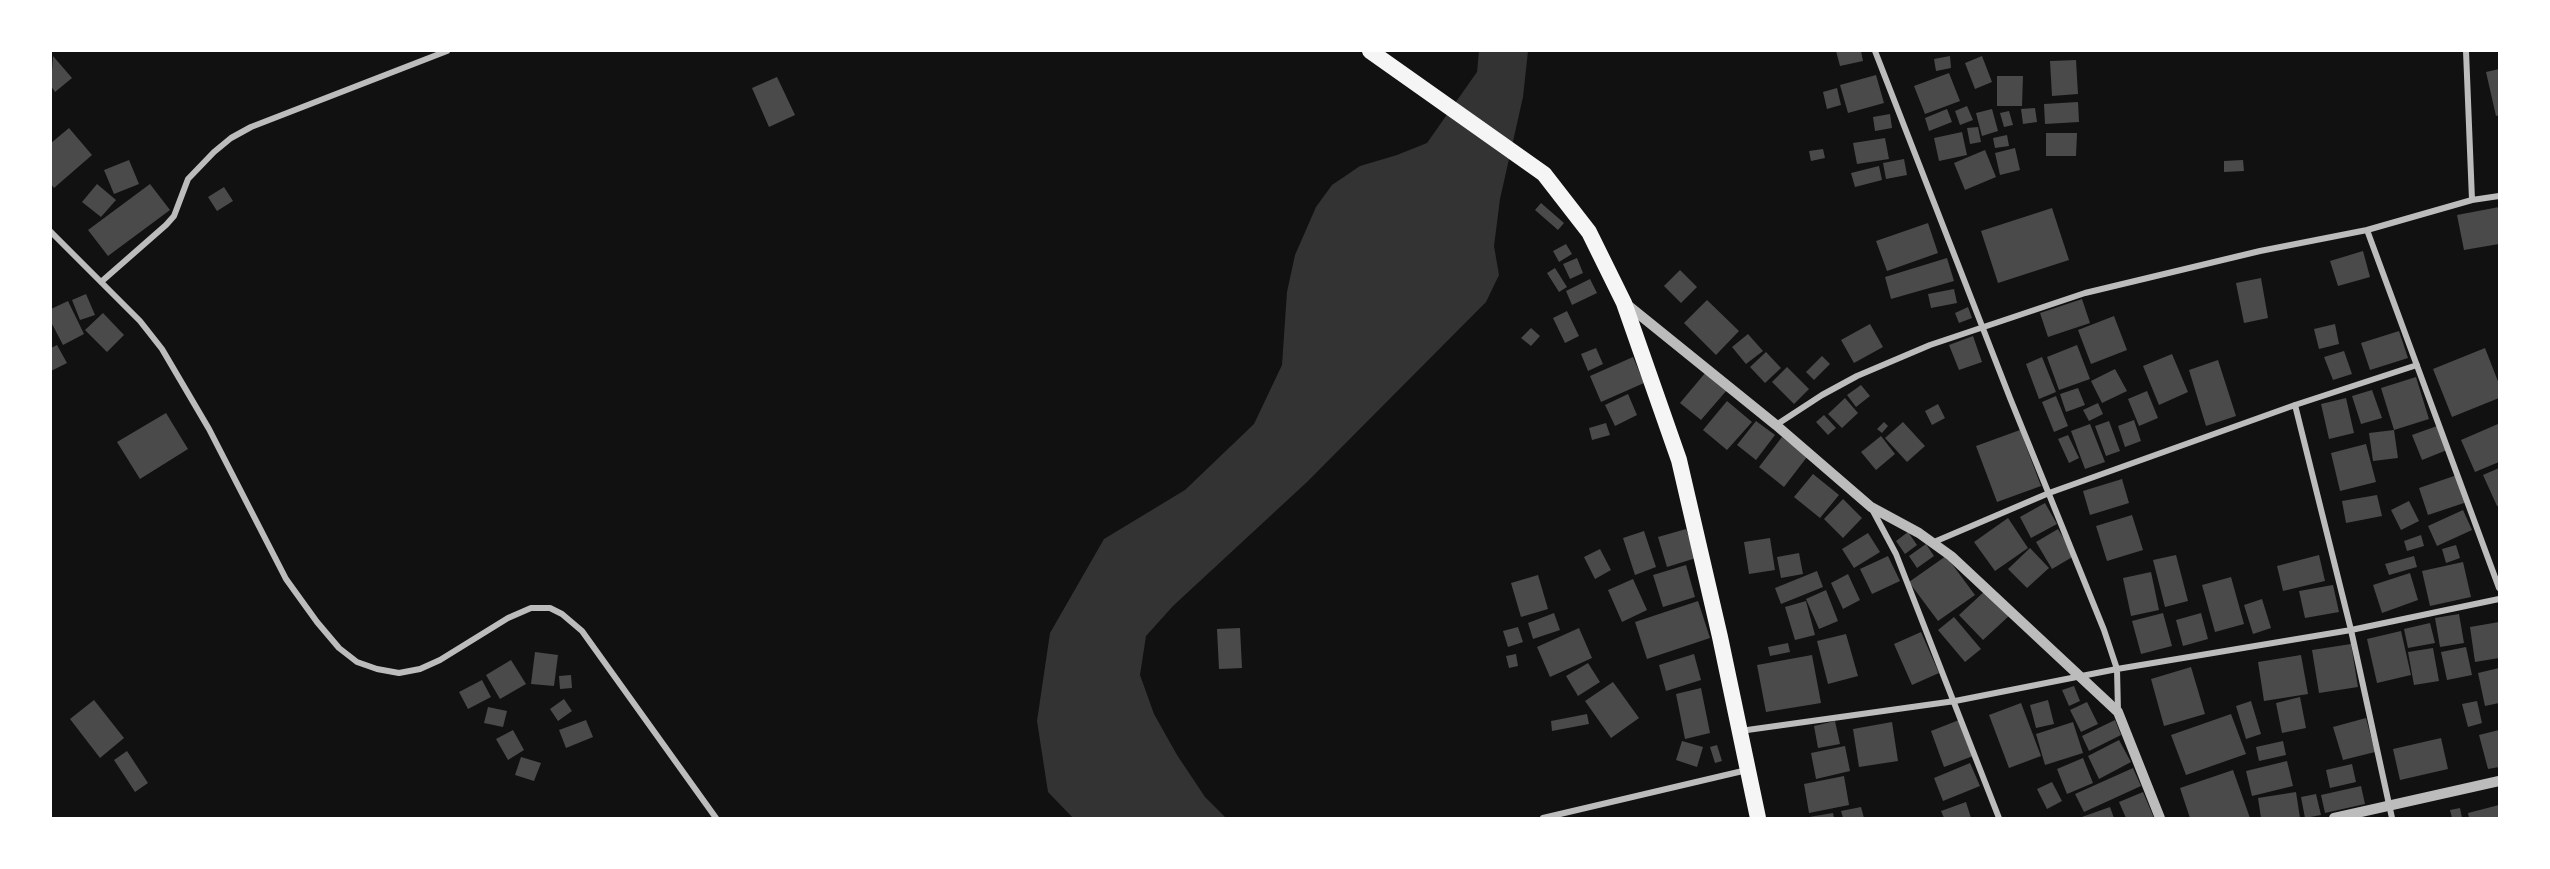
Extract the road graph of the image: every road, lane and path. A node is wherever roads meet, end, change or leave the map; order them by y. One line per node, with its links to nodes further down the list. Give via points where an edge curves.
1 (447, 51): 9 (street, via 251,126 231,138 188,179 174,216 166,225)
2 (1370, 51): 10 (highway, via 1544,174 1589,232)
3 (1875, 51): 11 (street)
4 (2466, 51): 6 (street)
5 (2499, 195): 6 (street)
6 (2472, 200): 7 (street)
7 (2367, 230): 11 (street, via 2085,293); 12 (street)
8 (51, 232): 9 (street)
9 (101, 282): 29 (street, via 162,350 209,429 286,579 339,648 357,662 399,673 440,660 531,608 550,608 582,631)
10 (1624, 303): 14 (street); 25 (highway, via 1679,460)
11 (1983, 326): 14 (street, via 1857,376); 15 (street)
12 (2417, 365): 13 (street); 18 (street)
13 (2295, 405): 15 (street); 20 (street)
14 (1776, 425): 16 (street)
15 (2049, 493): 17 (street); 21 (street)
16 (1871, 507): 17 (street); 23 (street, via 1896,554)
17 (1934, 542): 22 (street)
18 (2499, 588)
19 (2499, 599): 20 (street)
20 (2351, 630): 21 (street); 28 (street)
21 (2117, 669): 22 (street); 24 (street)
22 (2078, 676): 23 (street); 24 (street)
23 (1955, 701): 25 (street); 32 (street)
24 (2118, 712): 33 (street)
25 (1740, 731): 26 (highway)
26 (1748, 770): 30 (street); 31 (highway)
27 (2499, 781): 28 (street)
28 (2389, 806): 34 (street); 35 (street)
29 (716, 818)
30 (1543, 818)
31 (1758, 818)
32 (1999, 818)
33 (2160, 818)
34 (2334, 818)
35 (2392, 818)

